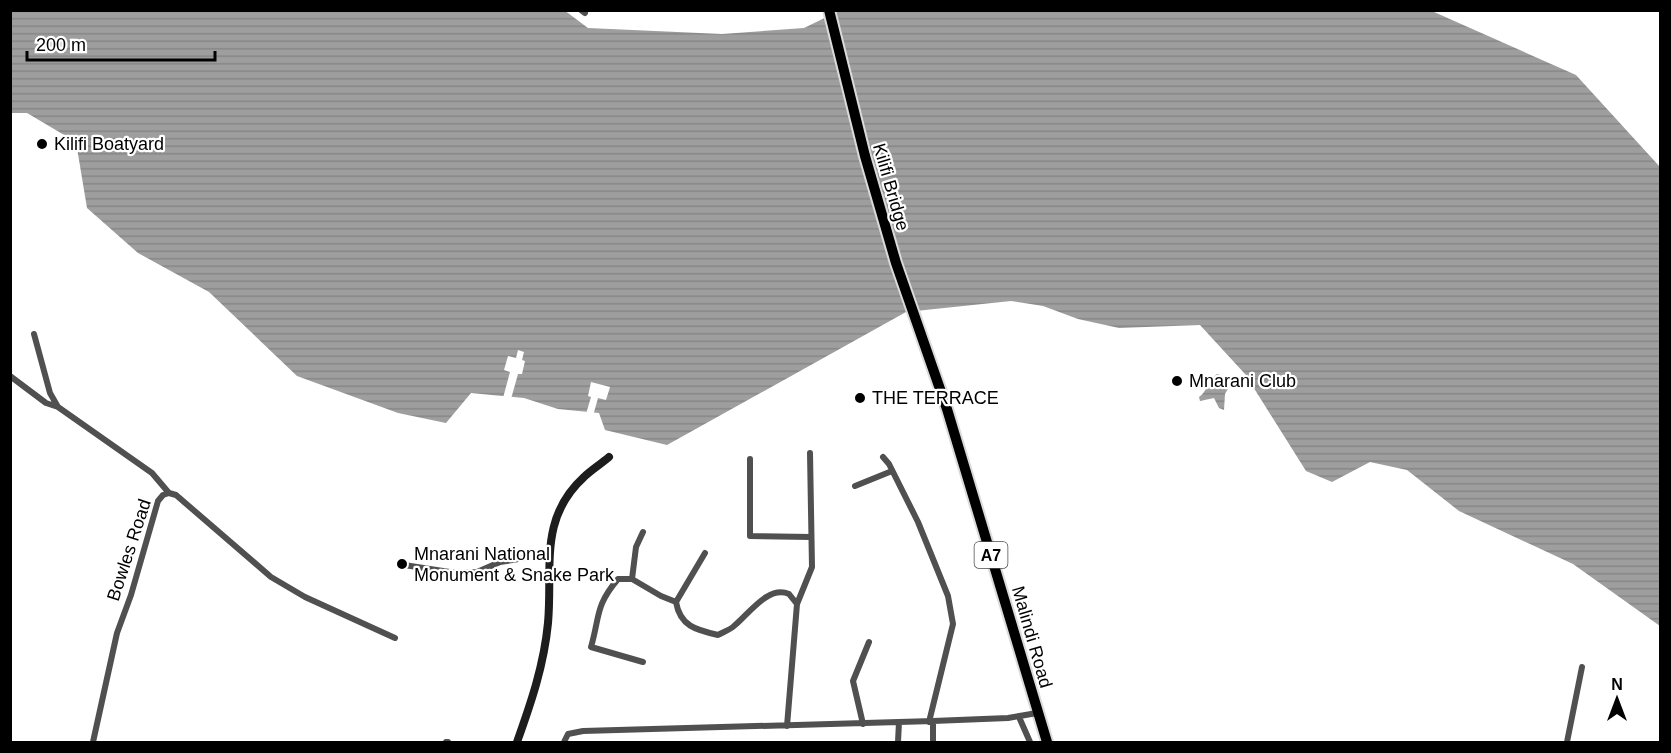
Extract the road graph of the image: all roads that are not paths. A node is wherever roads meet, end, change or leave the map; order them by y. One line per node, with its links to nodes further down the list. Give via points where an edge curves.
1 (830, 10): 3 (highway, Kilifi Bridge / A7, via 865,156 896,262)
2 (34, 334): 5 (street)
3 (934, 368): 25 (highway, Malindi Road / A7)
4 (10, 376): 5 (street, Bowles Road, via 46,403)
5 (58, 407): 12 (street, Bowles Road, via 152,473)
6 (810, 453): 14 (street)
7 (609, 457): 16 (street, via 585,476 561,505)
8 (883, 457): 10 (street)
9 (750, 459): 14 (street, via 750,536)
10 (892, 471): 11 (street); 28 (street, via 948,596 953,624)
11 (855, 486)
12 (169, 493): 21 (street, via 218,529 271,577); 31 (street, Bowles Road, via 158,501 117,633)
13 (644, 532): 18 (street, via 636,547)
14 (811, 537): 20 (street, via 812,567)
15 (705, 553): 19 (street)
16 (549, 554): 17 (street, via 500,562 477,572); 32 (street, via 548,624 542,669)
17 (404, 565)
18 (632, 579): 19 (street); 23 (street, via 618,579 605,594 591,647)
19 (676, 602): 20 (street, via 691,628 718,635 777,591 789,594)
20 (797, 604): 30 (street)
21 (395, 638)
22 (869, 642): 29 (street, via 853,681)
23 (643, 662)
24 (1582, 667): 38 (street)
25 (1037, 713): 26 (street); 37 (highway, Malindi Road / A7)
26 (1019, 717): 28 (street); 36 (street)
27 (899, 722): 28 (street); 29 (street); 34 (street)
28 (931, 722): 35 (street)
29 (863, 724): 30 (street)
30 (788, 726): 33 (street, via 583,731 568,734)
31 (93, 742)
32 (517, 742)
33 (564, 742)
34 (898, 742)
35 (933, 742)
36 (1030, 742)
37 (1047, 742)
38 (1567, 742)

